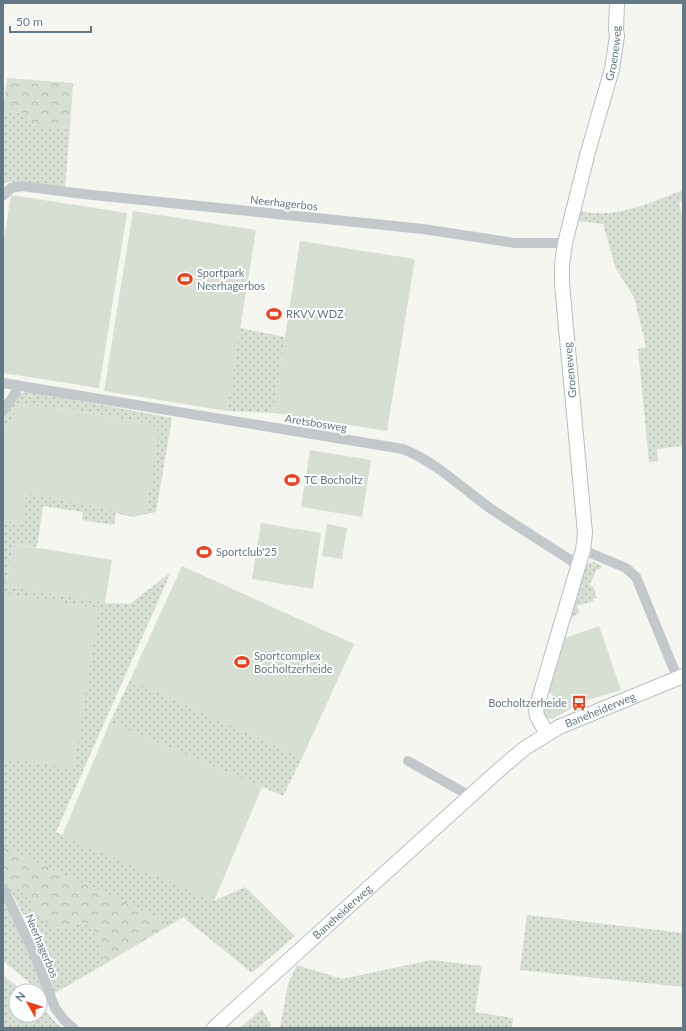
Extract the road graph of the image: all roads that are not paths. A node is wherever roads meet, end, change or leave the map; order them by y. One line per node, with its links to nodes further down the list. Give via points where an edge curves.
1 (617, 3): 3 (street, Groeneweg, via 617,36 612,69)
2 (3, 196): 3 (street, Neerhagerbos, via 12,188 22,186 423,229 515,243)
3 (565, 243): 7 (street, Groeneweg, via 562,284 585,533)
4 (3, 383): 5 (street)
5 (17, 385): 6 (street, via 16,392); 8 (street, Aretsbosweg, via 403,449 430,463 492,509)
6 (3, 411)
7 (583, 550): 8 (street, Groeneweg); 9 (street, via 626,568 636,577 675,672)
8 (578, 565): 10 (street, Groeneweg, via 536,710)
9 (682, 678): 10 (street, Baneheiderweg)
10 (547, 734): 12 (street, Baneheiderweg, via 525,748)
11 (408, 761): 12 (street)
12 (470, 796): 15 (street, Baneheiderweg)
13 (3, 888): 14 (street, Neerhagerbos, via 34,953 52,1001 59,1014)
14 (73, 1028)
15 (214, 1028)

